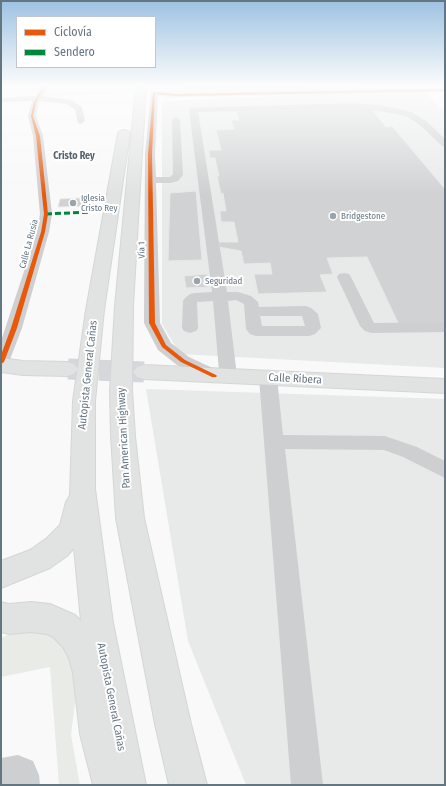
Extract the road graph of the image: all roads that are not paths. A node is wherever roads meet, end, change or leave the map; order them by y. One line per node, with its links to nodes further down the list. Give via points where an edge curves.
1 (34, 122): 17 (street, Calle La Rusia, via 38,136 46,214 43,232)
2 (137, 122): 10 (main road, Pan American Highway)
3 (141, 122): 26 (main road, Autopista General Cañas, via 95,310 85,394)
4 (149, 122): 9 (street, Vía 1)
5 (176, 122): 11 (street, via 178,175 170,180)
6 (196, 122): 13 (street)
7 (421, 122): 8 (street)
8 (445, 144)
9 (150, 154): 10 (main road); 11 (street, Vía 1)
10 (134, 174): 33 (main road, Pan American Highway, via 124,306 121,390 130,518)
11 (150, 180): 21 (street, Vía 1, via 152,323 164,346 183,361)
12 (344, 277): 16 (street, via 368,326 375,329)
13 (220, 296): 14 (street, via 238,296 246,299 251,302); 15 (street, via 195,297 190,301); 21 (street)
14 (252, 312)
15 (190, 328)
16 (445, 328)
17 (1, 362)
18 (1, 365): 19 (main road)
19 (67, 369)
20 (144, 372): 21 (main road, Calle Ribera)
21 (221, 376): 22 (main road, Calle Ribera)
22 (268, 378): 23 (main road, Calle Ribera); 24 (street)
23 (445, 386)
24 (274, 442): 25 (street, via 386,443); 34 (street)
25 (445, 470)
26 (82, 489): 27 (main road, via 71,532 57,547 40,559); 32 (main road, Autopista General Cañas, via 97,623)
27 (7, 569)
28 (4, 620): 31 (main road, via 50,619 64,626 74,636 83,651 90,673 98,734)
29 (1, 772): 30 (street, via 22,772)
30 (24, 785)
31 (112, 785)
32 (127, 785)
33 (188, 785)
34 (307, 785)

